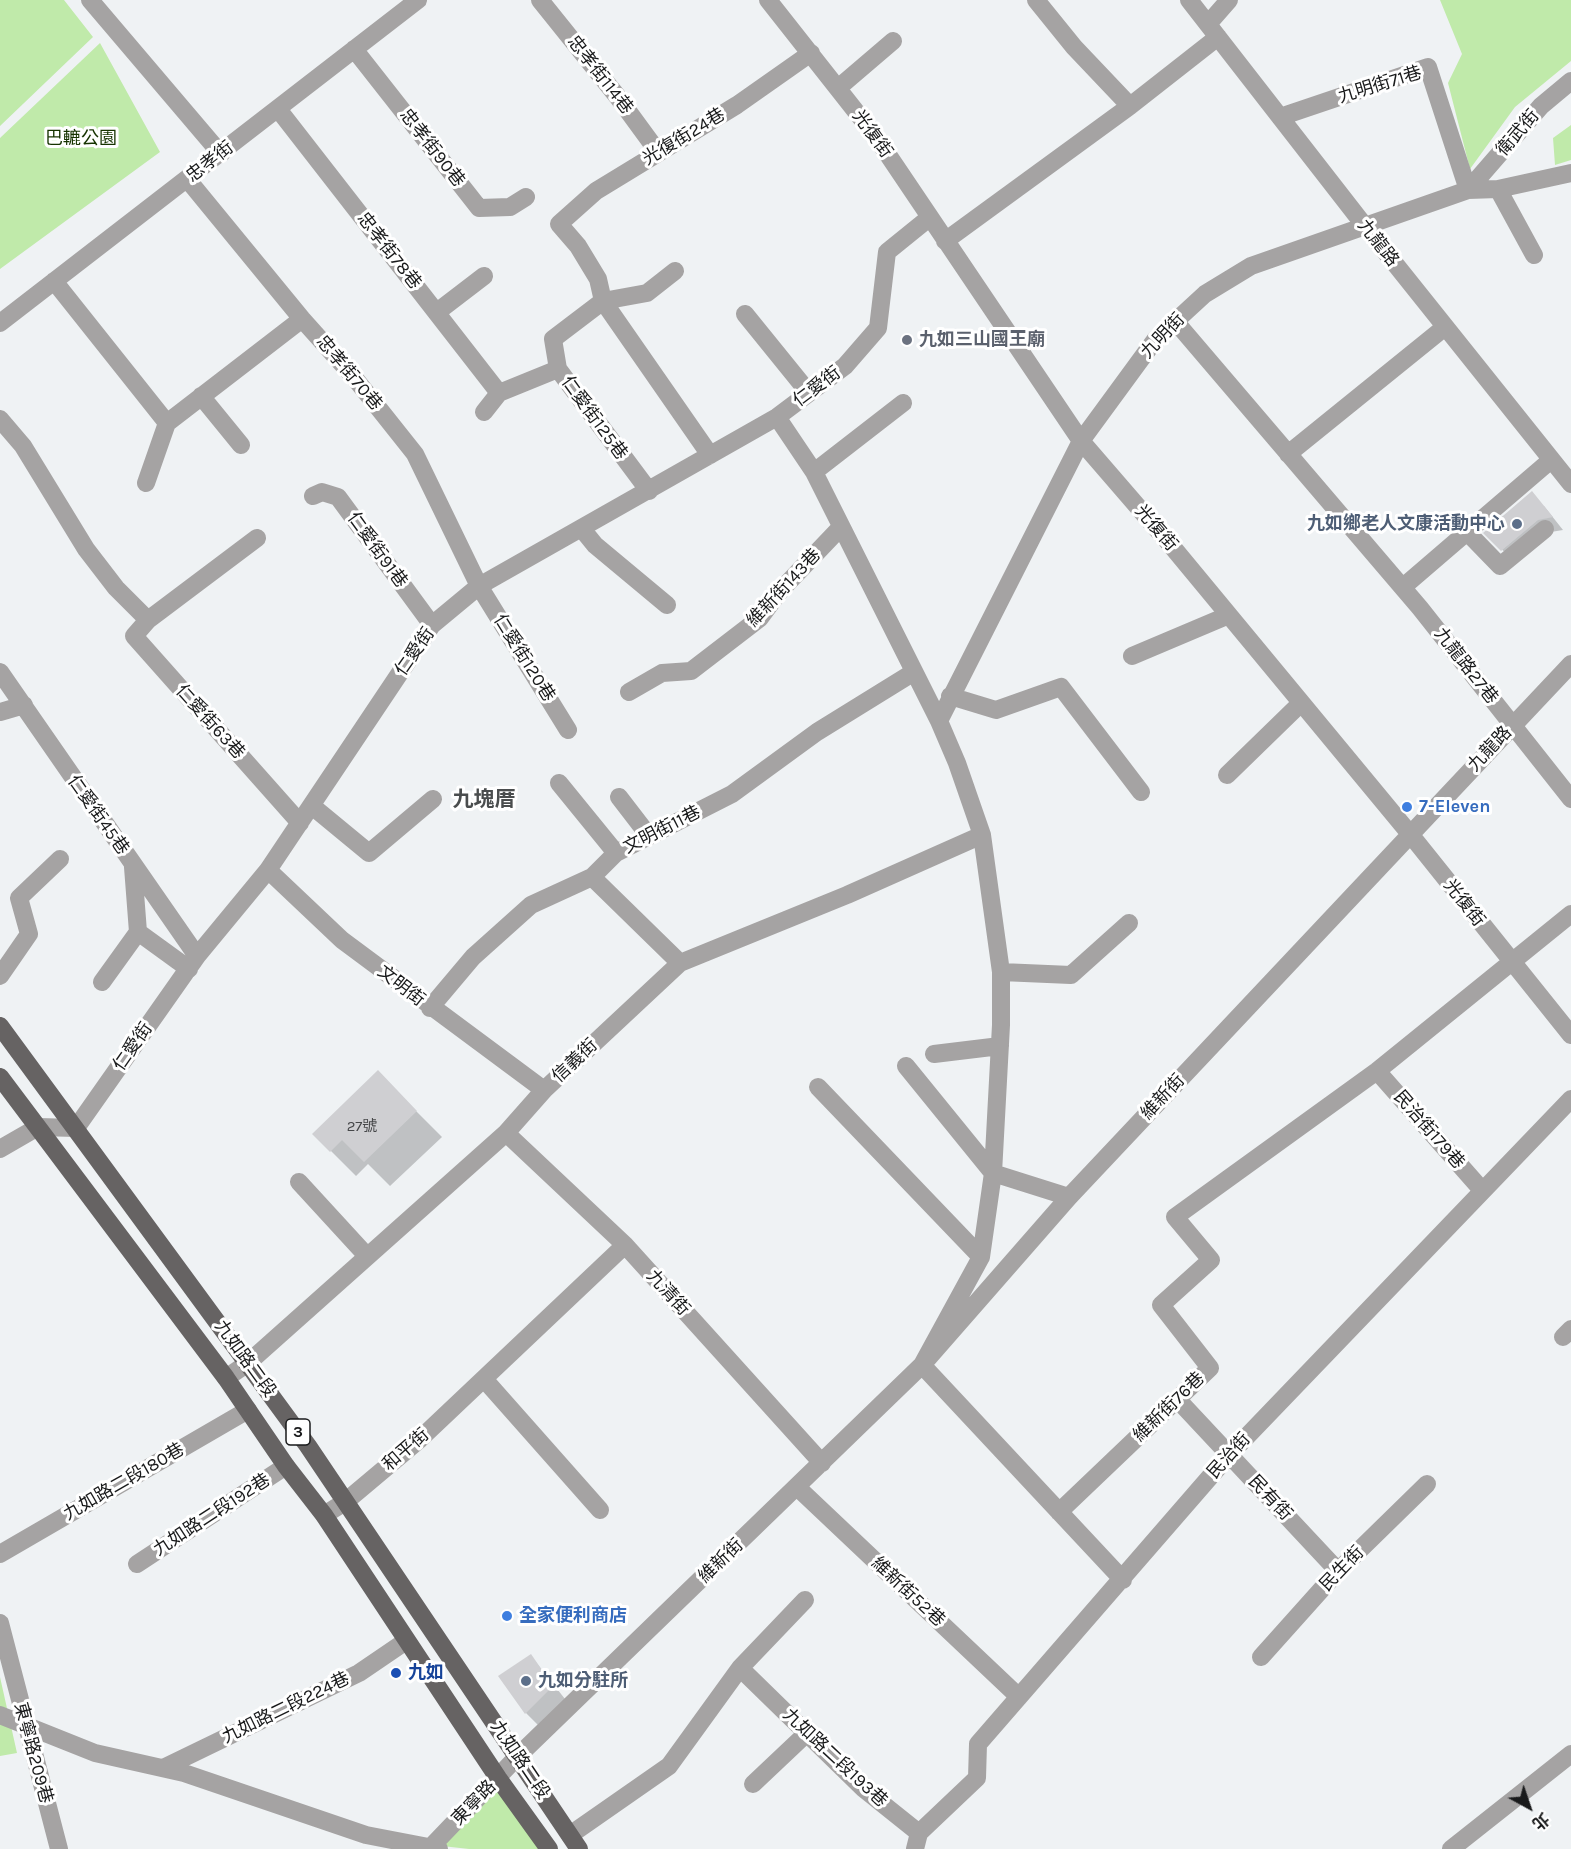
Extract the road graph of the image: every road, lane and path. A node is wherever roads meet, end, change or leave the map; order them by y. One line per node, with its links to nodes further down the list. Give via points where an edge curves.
1 (90, 0): 18 (street)
2 (418, 0): 10 (street, 忠孝街)
3 (540, 0): 17 (street, 忠孝街114巷)
4 (768, 0): 11 (street, 光復街)
5 (1036, 0): 14 (street)
6 (1189, 0): 8 (street, 九龍路)
7 (1229, 0): 8 (street)
8 (1213, 30): 14 (street); 16 (street, 九龍路)
9 (893, 41): 13 (street)
10 (354, 50): 15 (street, 忠孝街); 23 (street, 忠孝街90巷, via 479,208 510,207)
11 (811, 53): 13 (street, 光復街); 17 (street, 光復街24巷, via 737,105)
12 (1571, 81): 22 (street, 衛武街, via 1541,106)
13 (838, 88): 24 (street, 光復街, via 876,137)
14 (1130, 106): 26 (street)
15 (278, 109): 18 (street, 忠孝街); 32 (street, 忠孝街78巷)
16 (1280, 117): 22 (street, 九明街71巷, via 1428,67); 25 (street, 九龍路)
17 (658, 153): 31 (street, 光復街24巷, via 596,191 559,224 598,279)
18 (221, 154): 20 (street, 忠孝街)
19 (1571, 173): 21 (street, 九明街)
20 (188, 180): 30 (street, 忠孝街); 34 (street, 忠孝街70巷)
21 (1498, 189): 22 (street, 九明街); 27 (street)
22 (1468, 190): 25 (street, 九明街)
23 (526, 197)
24 (929, 218): 26 (street, 光復街); 40 (street, 仁愛街, via 887,252 878,327 845,366)
25 (1364, 225): 35 (street, 九明街, via 1251,266 1205,294); 37 (street, 九龍路)
26 (945, 241): 47 (street, 光復街)
27 (1534, 255)
28 (675, 271): 31 (street, 仁愛街125巷, via 647,293)
29 (484, 276): 32 (street)
30 (54, 281): 36 (street, 忠孝街); 46 (street)
31 (603, 301): 38 (street, 仁愛街125巷, via 553,339); 50 (street)
32 (436, 312): 39 (street, 忠孝街78巷)
33 (745, 315): 40 (street)
34 (302, 319): 41 (street); 62 (street, 忠孝街70巷, via 415,454)
35 (1175, 321): 47 (street, 九明街, via 1155,340); 49 (street, 九龍路27巷)
36 (0, 323)
37 (1445, 327): 49 (street); 51 (street, 九龍路)
38 (558, 369): 39 (street); 55 (street, 仁愛街125巷)
39 (500, 393): 43 (street)
40 (809, 393): 44 (street, 仁愛街)
41 (201, 396): 46 (street); 48 (street)
42 (903, 403): 52 (street)
43 (484, 412)
44 (777, 417): 50 (street, 仁愛街); 52 (street, 維新街)
45 (0, 419): 66 (street, via 23,446 86,549 116,588)
46 (167, 423): 53 (street)
47 (1081, 441): 65 (street, 光復街); 73 (street, 九明街)
48 (241, 445)
49 (1288, 454): 63 (street, 九龍路27巷)
50 (710, 456): 55 (street, 仁愛街)
51 (1551, 460): 54 (street, 九龍路); 60 (street)
52 (814, 472): 57 (street, 維新街)
53 (146, 483)
54 (1571, 484)
55 (649, 491): 58 (street, 仁愛街)
56 (313, 496): 67 (street, 仁愛街91巷, via 322,492 338,497)
57 (842, 527): 71 (street, 維新街); 72 (street, 維新街143巷, via 780,591 760,618 691,671 662,673)
58 (582, 529): 62 (street, 仁愛街); 64 (street, via 595,545)
59 (1545, 529): 60 (street, via 1500,566)
60 (1467, 532): 63 (street)
61 (257, 538): 66 (street)
62 (479, 586): 67 (street, 仁愛街); 79 (street, 仁愛街120巷)
63 (1402, 587): 78 (street, 九龍路27巷)
64 (667, 605)
65 (1228, 615): 68 (street); 74 (street, 光復街)
66 (148, 620): 87 (street, 仁愛街63巷, via 134,636)
67 (432, 625): 86 (street, 仁愛街)
68 (1132, 656)
69 (1571, 664): 78 (street, 九龍路)
70 (0, 672): 75 (street, 仁愛街45巷)
71 (914, 672): 77 (street, 維新街); 90 (street, 文明街11巷, via 817,732 732,794)
72 (629, 692)
73 (950, 696): 77 (street, 九明街); 82 (street, via 996,710 1061,687)
74 (1301, 703): 80 (street); 88 (street, 光復街)
75 (24, 705): 76 (street); 93 (street, 仁愛街45巷)
76 (0, 712)
77 (939, 721): 89 (street, 維新街)
78 (1513, 725): 85 (street, 九龍路27巷); 88 (street, 九龍路)
79 (568, 730)
80 (1227, 775)
81 (559, 783): 91 (street)
82 (1140, 792)
83 (619, 797): 90 (street)
84 (433, 799): 86 (street, via 369,853)
85 (1571, 799)
86 (312, 806): 87 (street, 仁愛街)
87 (300, 823): 94 (street, 仁愛街)
88 (1410, 834): 101 (street, 光復街); 123 (street, 維新街)
89 (982, 835): 100 (street, 信義街); 102 (street, 維新街)
90 (649, 836): 91 (street, 文明街11巷)
91 (616, 853): 95 (street, 文明街11巷)
92 (60, 859): 103 (street, via 19,898 29,934)
93 (133, 865): 98 (street); 99 (street, 仁愛街45巷)
94 (268, 870): 99 (street, 仁愛街); 105 (street, 文明街, via 342,940)
95 (592, 877): 100 (street); 105 (street, 文明街11巷, via 531,905 473,957)
96 (1571, 914): 101 (street)
97 (1129, 923): 102 (street, via 1071,975)
98 (138, 932): 99 (street); 104 (street)
99 (193, 962): 117 (street, 仁愛街)
100 (680, 963): 114 (street, 信義街)
101 (1512, 964): 107 (street, 光復街); 111 (street)
102 (1001, 972): 108 (street, 維新街)
103 (0, 976)
104 (102, 982)
105 (430, 1008): 114 (street, 文明街)
106 (0, 1026): 117 (main road, 九如路二段 / 3)
107 (1571, 1035)
108 (1000, 1046): 109 (street); 120 (street, 維新街)
109 (934, 1054)
110 (906, 1066): 120 (street)
111 (1377, 1071): 122 (street, 民治街179巷); 131 (street, 維新街76巷, via 1175,1216 1211,1260 1161,1305 1210,1368)
112 (0, 1077): 116 (main road, 九如路二段 / 3)
113 (819, 1087): 126 (street)
114 (544, 1090): 118 (street, 信義街)
115 (1571, 1099): 122 (street, 民治街)
116 (38, 1127): 117 (street); 119 (street); 129 (main road, 九如路二段 / 3)
117 (75, 1128): 127 (main road, 九如路二段 / 3)
118 (506, 1133): 124 (street, 九清街); 125 (street, 信義街)
119 (0, 1149)
120 (993, 1173): 123 (street); 126 (street, 維新街)
121 (299, 1182): 125 (street)
122 (1481, 1189): 133 (street, 民治街)
123 (1069, 1197): 128 (street, 維新街)
124 (625, 1245): 130 (street, 和平街); 134 (street, 九清街)
125 (366, 1255): 127 (street, 信義街)
126 (981, 1257): 128 (street, 維新街)
127 (248, 1363): 129 (street, 信義街); 138 (main road, 九如路二段 / 3)
128 (922, 1365): 134 (street, 維新街); 140 (street)
129 (226, 1378): 132 (main road, 九如路二段 / 3)
130 (484, 1379): 138 (street, 和平街); 139 (street)
131 (1178, 1400): 133 (street, 民有街); 140 (street, 維新街76巷)
132 (248, 1410): 135 (main road, 九如路二段 / 3); 142 (street, 九如路二段180巷)
133 (1229, 1455): 144 (street, 民有街); 145 (street, 民治街)
134 (822, 1463): 137 (street, 維新街)
135 (286, 1466): 141 (main road, 九如路二段 / 3); 143 (street, 九如路二段192巷)
136 (1427, 1484): 144 (street, 民生街)
137 (798, 1488): 151 (street, 維新街52巷); 156 (street, 維新街)
138 (345, 1502): 141 (street, 和平街); 156 (main road, 九如路二段 / 3)
139 (600, 1510)
140 (1059, 1512): 145 (street)
141 (324, 1515): 148 (main road, 九如路二段 / 3)
142 (0, 1554)
143 (137, 1564)
144 (1338, 1571): 149 (street, 民生街)
145 (1123, 1580): 151 (street, 民治街)
146 (805, 1600): 150 (street)
147 (0, 1623): 153 (street, 東寧路209巷)
148 (406, 1641): 157 (street, 九如路二段224巷, via 359,1673); 158 (main road, 九如路二段 / 3)
149 (1261, 1657)
150 (740, 1668): 154 (street, 九如路二段193巷); 161 (street, via 669,1766)
151 (1018, 1697): 160 (street, 民治街, via 978,1744 977,1778)
152 (0, 1715): 153 (street)
153 (26, 1726): 157 (street, via 95,1753); 162 (street, 東寧路209巷)
154 (807, 1733): 159 (street); 160 (street, 九如路二段193巷)
155 (1571, 1754): 165 (street)
156 (518, 1756): 158 (street, 東寧路); 161 (main road, 九如路二段 / 3)
157 (163, 1768): 163 (street, via 366,1835)
158 (498, 1778): 163 (street, 東寧路); 164 (main road, 九如路二段 / 3)
159 (753, 1784)
160 (917, 1841)
161 (574, 1842)
162 (59, 1849)
163 (433, 1849)
164 (549, 1849)
165 (1451, 1849)

